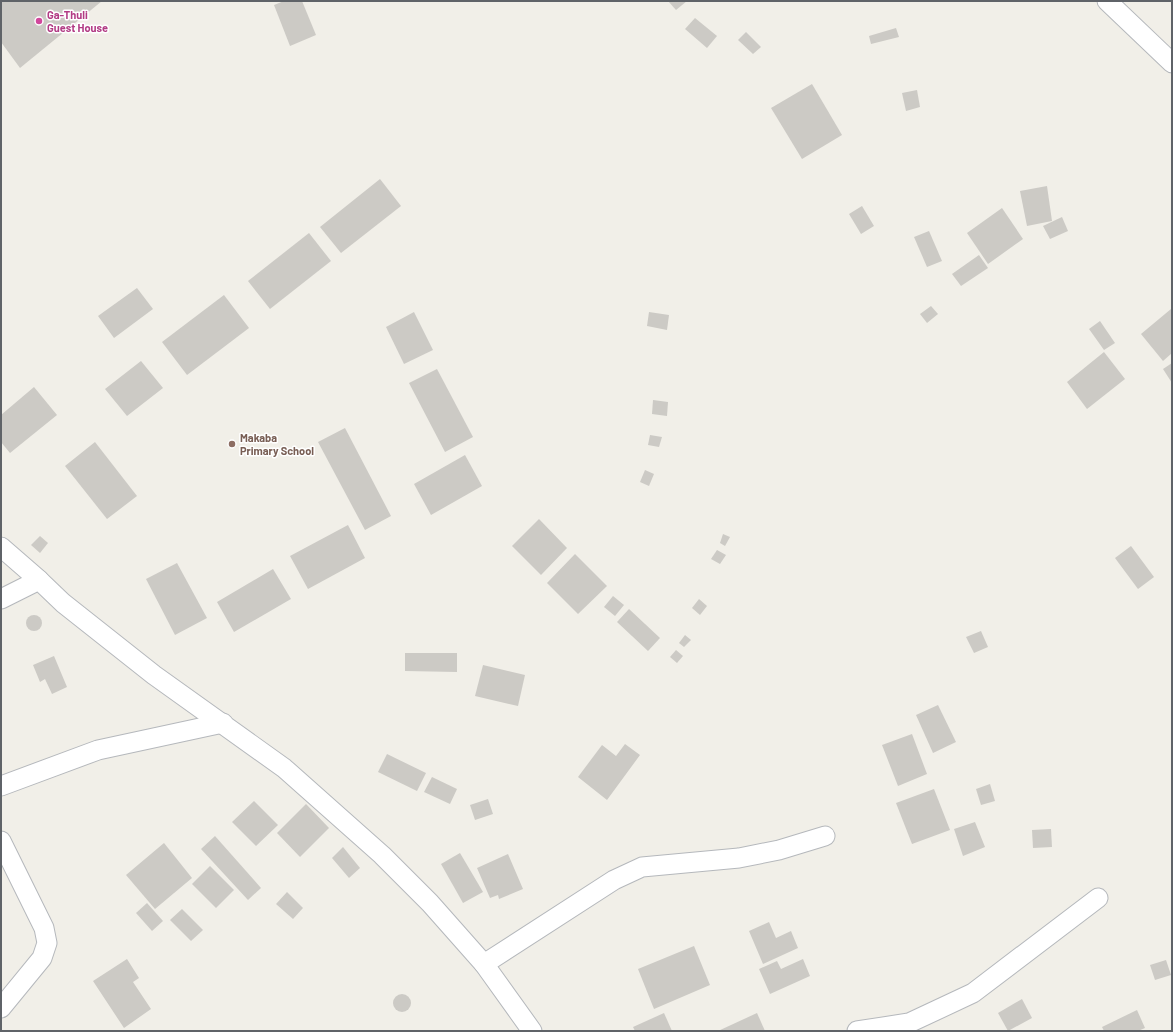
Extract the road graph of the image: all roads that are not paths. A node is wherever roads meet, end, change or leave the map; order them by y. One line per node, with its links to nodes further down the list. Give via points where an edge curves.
1 (1107, 1): 2 (street)
2 (1172, 63)
3 (1, 547): 4 (street)
4 (39, 580): 5 (street); 6 (street, via 63,603 154,675)
5 (1, 599)
6 (223, 723): 7 (street, via 98,750); 11 (street, via 284,768 382,855 430,903)
7 (1, 786)
8 (825, 836): 11 (street, via 780,850 739,858 642,867 614,880)
9 (1, 841): 12 (street, via 44,928 47,943 42,958)
10 (1098, 898): 14 (street, via 973,993 909,1023)
11 (484, 964): 13 (street)
12 (1, 1008)
13 (532, 1031)
14 (856, 1031)

